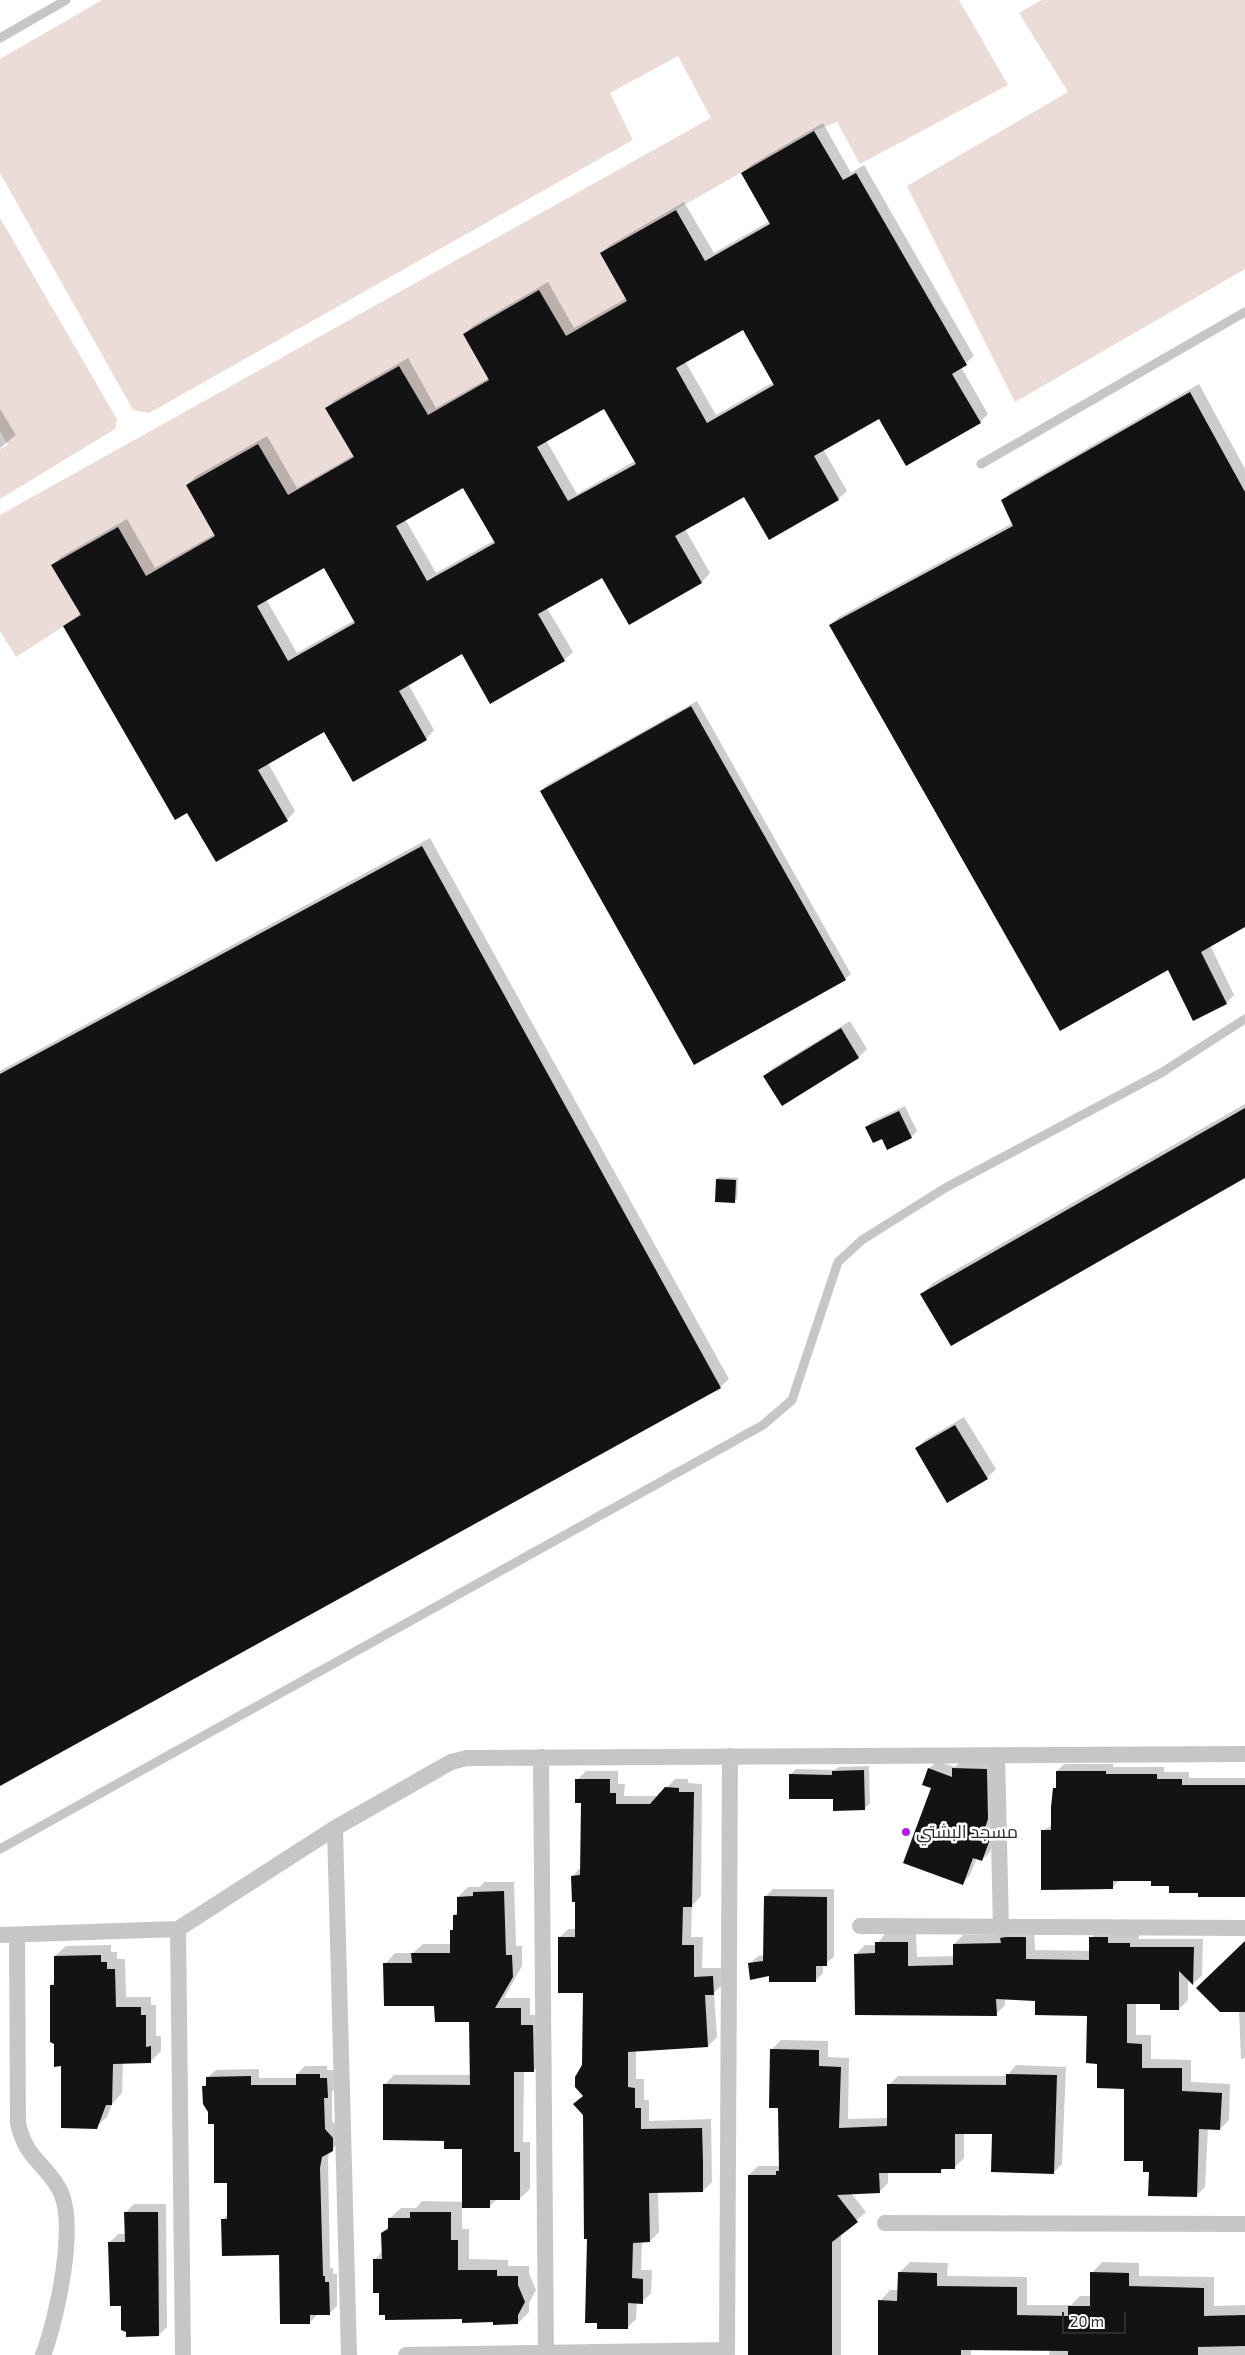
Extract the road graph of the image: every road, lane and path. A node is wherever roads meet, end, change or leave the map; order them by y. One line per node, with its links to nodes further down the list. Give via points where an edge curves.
1 (66, 0): 2 (lane)
2 (0, 38)
3 (1245, 312): 4 (lane)
4 (981, 464)
5 (1245, 1019): 11 (lane, via 1161,1073 945,1188 862,1240 838,1262 792,1400 763,1425)
6 (1245, 1754): 7 (street)
7 (997, 1755): 8 (street); 13 (street)
8 (730, 1756): 9 (street); 21 (street)
9 (541, 1757): 10 (street, via 467,1758 451,1762); 20 (street)
10 (335, 1828): 15 (street); 24 (street)
11 (0, 1849)
12 (860, 1926): 13 (street)
13 (1001, 1928): 14 (street)
14 (1245, 1928)
15 (178, 1929): 17 (street); 23 (street)
16 (0, 1935): 17 (street)
17 (17, 1935): 22 (street, via 18,2123 27,2150 59,2187 67,2214 60,2293)
18 (885, 2223): 19 (street)
19 (1245, 2224)
20 (546, 2353): 21 (street); 25 (street)
21 (727, 2353)
22 (43, 2355)
23 (183, 2355)
24 (349, 2355)
25 (406, 2355)

